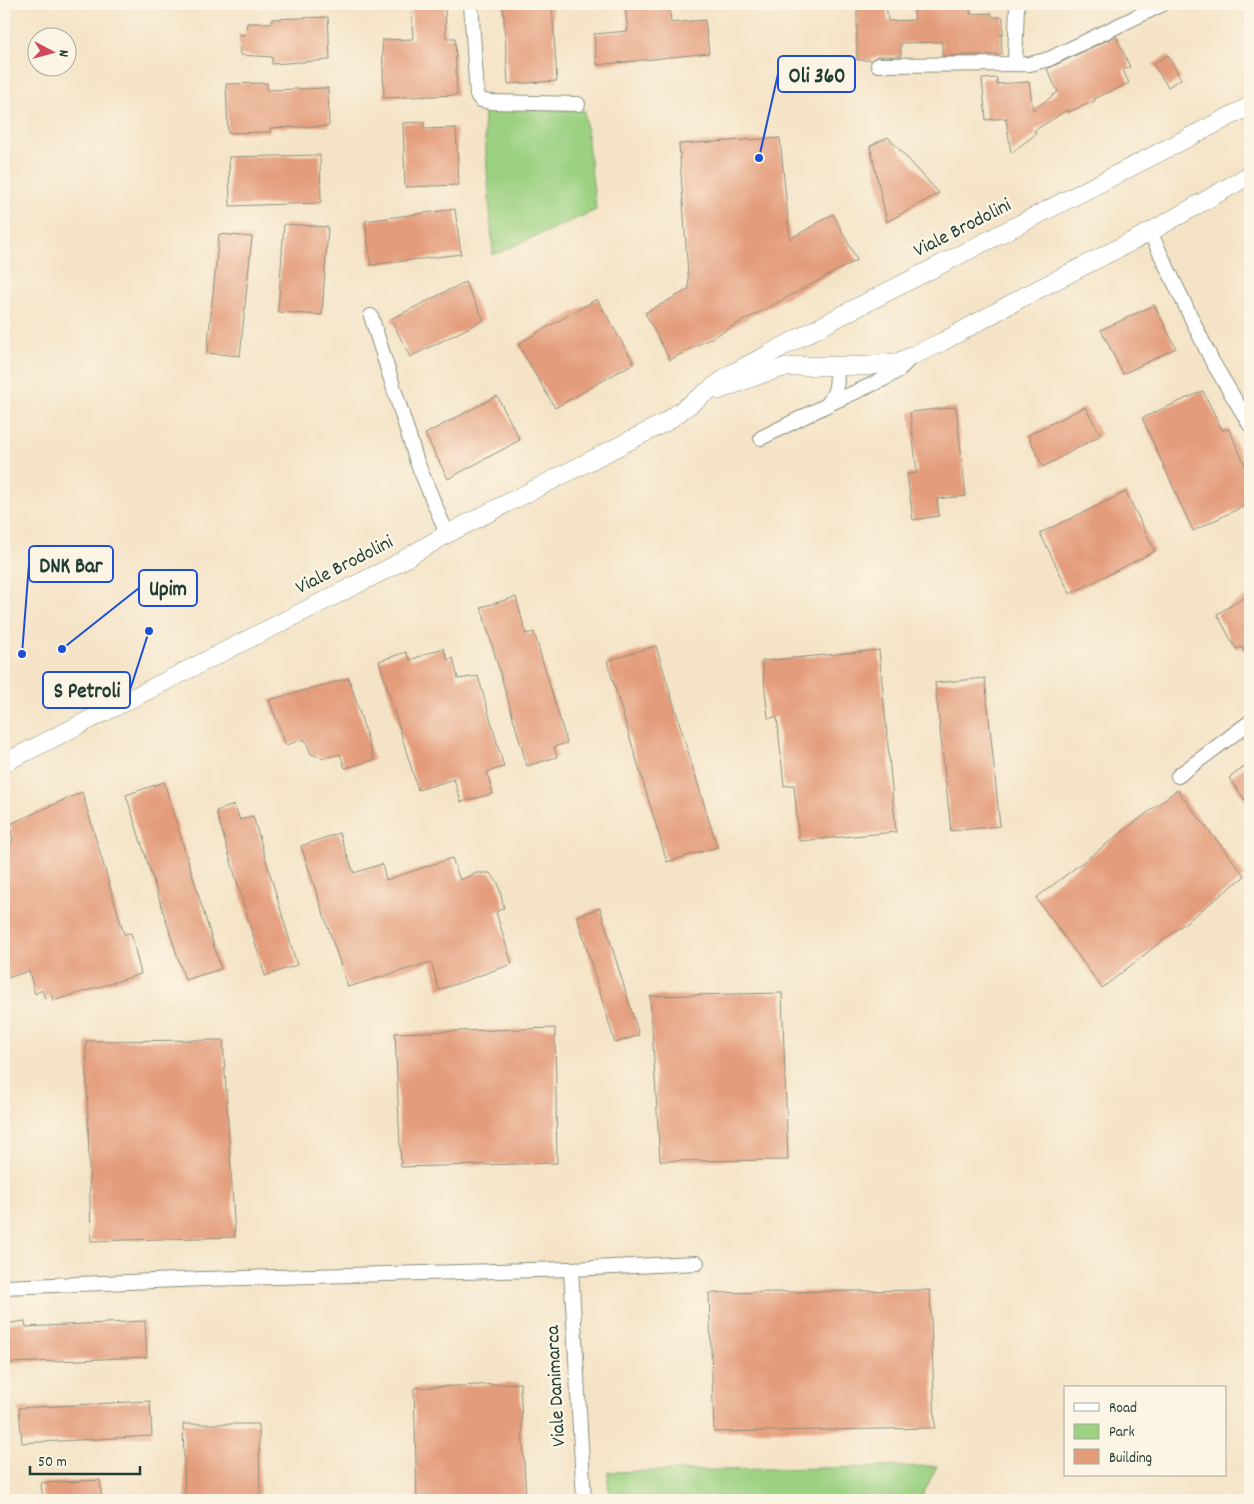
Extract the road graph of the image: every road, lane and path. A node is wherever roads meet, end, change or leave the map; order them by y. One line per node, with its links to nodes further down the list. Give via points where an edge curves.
1 (471, 4): 6 (street, via 481,100)
2 (1016, 4): 4 (street)
3 (1163, 4): 4 (street, via 1049,60)
4 (1015, 63): 5 (street)
5 (878, 65)
6 (578, 104)
7 (1248, 105): 13 (street, Viale Brodolini, via 740,369)
8 (1250, 175): 9 (street, Viale Brodolini)
9 (1150, 232): 11 (street, Viale Brodolini); 15 (street, via 1212,361)
10 (371, 316): 17 (street, via 417,462)
11 (912, 356): 12 (street, Viale Brodolini, via 898,362 868,366); 14 (street, via 899,370 884,379)
12 (835, 366): 13 (street, Viale Brodolini, via 782,368); 14 (street, via 837,384)
13 (699, 397): 17 (street, Viale Brodolini, via 666,422)
14 (826, 405): 16 (street)
15 (1250, 424)
16 (761, 438)
17 (447, 534): 19 (street, Viale Brodolini, via 391,567)
18 (1250, 722): 20 (street)
19 (4, 763)
20 (1178, 776)
21 (697, 1263): 22 (street)
22 (571, 1269): 23 (street); 24 (street, Viale Danimarca)
23 (4, 1287)
24 (584, 1500)

